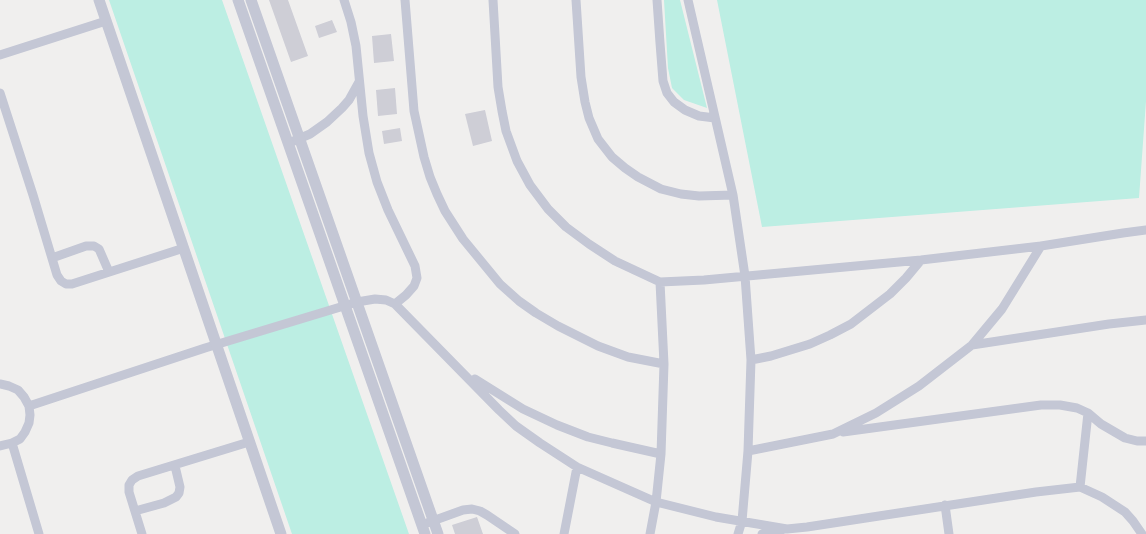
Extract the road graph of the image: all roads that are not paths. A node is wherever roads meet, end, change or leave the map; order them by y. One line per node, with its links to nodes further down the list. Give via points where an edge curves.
1 (99, 0): 10 (street)
2 (238, 0): 16 (street)
3 (251, 0): 15 (street)
4 (344, 0): 12 (street, via 356,46)
5 (405, 0): 33 (street, via 414,111 424,157 445,211 463,239 500,284 536,313 598,346)
6 (492, 0): 25 (street, via 498,87 506,131 530,185 566,227 615,260)
7 (576, 0): 17 (street, via 585,102 598,139 612,157 638,177 661,189 699,196)
8 (658, 0): 14 (street, via 666,93 684,110)
9 (688, 0): 14 (street)
10 (106, 21): 11 (street); 20 (street)
11 (0, 55)
12 (359, 82): 15 (street, via 335,115); 27 (street, via 369,153 377,182 418,278)
13 (0, 93): 21 (street)
14 (715, 118): 17 (street)
15 (300, 138): 16 (street); 26 (street)
16 (289, 143): 28 (street)
17 (733, 196): 24 (street)
18 (1146, 230): 19 (street)
19 (1041, 246): 22 (street); 31 (street, via 1002,309)
20 (184, 248): 23 (street); 30 (street)
21 (52, 258): 23 (street, via 94,246 99,249); 23 (street, via 58,276 66,284)
22 (921, 260): 24 (street); 32 (street, via 890,294 851,324 810,344)
23 (109, 272)
24 (746, 276): 25 (street); 32 (street)
25 (660, 282): 33 (street)
26 (357, 302): 27 (street, via 375,299); 28 (street); 52 (street)
27 (395, 304): 34 (street)
28 (346, 306): 30 (street); 52 (street)
29 (1146, 320): 31 (street)
30 (216, 345): 36 (street); 40 (street)
31 (972, 345): 38 (street, via 919,386 876,413)
32 (751, 360): 43 (street)
33 (664, 364): 44 (street)
34 (461, 370): 44 (street, via 524,409 557,425 588,437); 46 (street, via 507,418)
35 (0, 384): 36 (street, via 18,390)
36 (29, 406): 41 (street, via 29,424 20,439)
37 (1088, 413): 38 (street, via 1060,405 1041,405); 39 (street, via 1125,438); 47 (street)
38 (833, 434): 43 (street)
39 (1146, 441)
40 (249, 442): 45 (street); 56 (street)
41 (12, 443): 42 (street); 54 (street)
42 (0, 446)
43 (748, 451): 51 (street)
44 (661, 454): 48 (street)
45 (175, 466): 50 (street, via 180,487 176,497); 50 (street, via 132,480 128,485)
46 (578, 468): 48 (street); 59 (street)
47 (1080, 488): 49 (street); 64 (street, via 1125,512)
48 (656, 502): 51 (street); 60 (street)
49 (945, 505): 53 (street); 63 (street)
50 (135, 512): 55 (street)
51 (742, 521): 53 (street); 61 (street)
52 (427, 527): 57 (street); 58 (street, via 472,509)
53 (787, 529): 62 (street)
54 (39, 534)
55 (142, 534)
56 (281, 534)
57 (438, 534)
58 (515, 534)
59 (564, 534)
60 (650, 534)
61 (738, 534)
62 (762, 534)
63 (949, 534)
64 (1142, 534)

